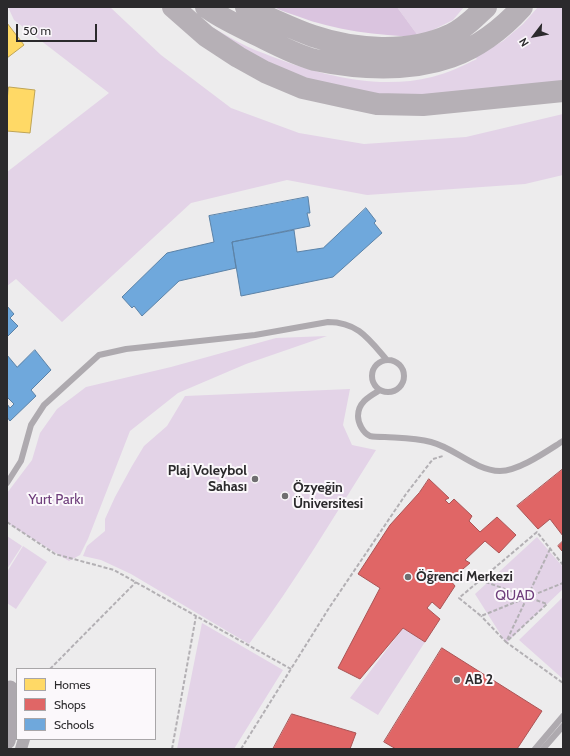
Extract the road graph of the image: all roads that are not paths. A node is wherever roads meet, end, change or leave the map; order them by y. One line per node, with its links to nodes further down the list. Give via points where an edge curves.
1 (173, 7): 6 (highway, via 206,36 264,72 303,88 344,97 377,104 423,105)
2 (206, 7): 5 (highway, via 246,30 314,60 352,66 383,67 415,66 450,57 485,40)
3 (246, 7): 4 (highway, via 313,36 358,46 397,48 450,35 469,23)
4 (486, 7)
5 (522, 7)
6 (563, 91)
7 (386, 359): 8 (lane, via 377,364 372,372 373,382); 8 (lane, via 400,364 404,379 400,388 385,392); 10 (lane, via 369,339 340,322 255,335 126,349 99,355 44,405 31,425 21,461)
8 (380, 390): 9 (lane, via 361,405 358,416 361,428 370,436 430,442 450,449 484,468 501,471 515,468)
9 (563, 442)
10 (7, 483)
11 (11, 694): 14 (street, via 12,715)
12 (563, 716): 15 (lane)
13 (563, 726): 16 (lane)
14 (7, 741)
15 (535, 749)
16 (543, 749)

